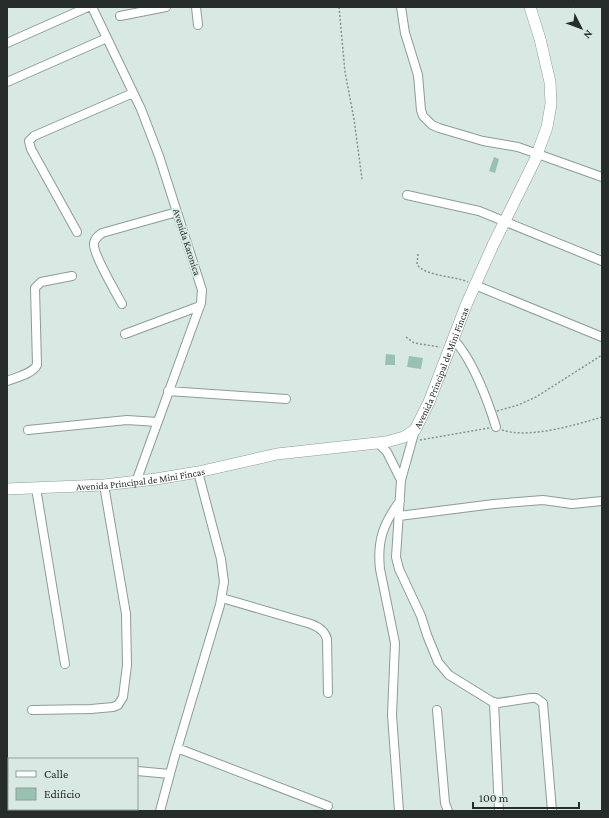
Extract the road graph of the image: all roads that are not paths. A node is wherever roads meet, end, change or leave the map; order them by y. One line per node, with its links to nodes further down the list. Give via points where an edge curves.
1 (88, 7): 10 (street)
2 (92, 7): 9 (street, Avenida Karonica)
3 (166, 7): 7 (street)
4 (196, 7): 8 (street)
5 (401, 7): 13 (street, via 405,33 418,75 419,104 423,116 435,126 450,131)
6 (530, 7): 13 (street, Avenida Principal de Mini Fincas, via 547,65 551,93 550,115)
7 (120, 16)
8 (198, 25)
9 (107, 38): 11 (street); 12 (street, Avenida Karonica)
10 (7, 43)
11 (7, 82)
12 (133, 92): 16 (street, Avenida Karonica); 18 (street, via 34,136 29,141)
13 (538, 153): 14 (street); 17 (street, Avenida Principal de Mini Fincas)
14 (602, 176)
15 (407, 195): 17 (street, via 479,211)
16 (178, 212): 22 (street, via 96,238 94,246 97,256); 23 (street, Avenida Karonica, via 200,282)
17 (505, 221): 19 (street); 21 (street, Avenida Principal de Mini Fincas)
18 (77, 232)
19 (602, 261)
20 (72, 276): 27 (street, via 41,282 35,288 37,365 29,372)
21 (475, 285): 25 (street); 26 (street, Avenida Principal de Mini Fincas)
22 (122, 304)
23 (200, 306): 24 (street); 28 (street, Avenida Karonica)
24 (125, 334)
25 (602, 337)
26 (452, 344): 31 (street, via 458,344 466,357 487,398); 33 (street, Avenida Principal de Mini Fincas)
27 (7, 381)
28 (168, 391): 29 (street); 30 (street, Avenida Karonica)
29 (286, 399)
30 (157, 422): 32 (street, via 127,420); 37 (street, Avenida Karonica)
31 (496, 427)
32 (28, 430)
33 (415, 430): 34 (street, Avenida Principal de Mini Fincas, via 400,438); 36 (street)
34 (378, 443): 35 (street, Avenida Principal de Mini Fincas, via 277,454); 36 (street, via 387,452)
35 (198, 472): 37 (street, Avenida Principal de Mini Fincas); 44 (street, via 224,573)
36 (401, 480): 41 (street)
37 (136, 482): 38 (street, Avenida Principal de Mini Fincas)
38 (104, 485): 39 (street, Avenida Principal de Mini Fincas); 48 (street, via 126,614 127,665 123,697 118,705 113,707)
39 (36, 488): 40 (street, Avenida Principal de Mini Fincas); 45 (street)
40 (7, 489)
41 (400, 501): 43 (street); 55 (street, via 387,520 380,540 379,554 395,642 392,715)
42 (602, 501): 43 (street, via 572,504 543,500)
43 (399, 516): 47 (street, via 396,557 399,569 438,662 444,671 458,682)
44 (222, 598): 46 (street, via 321,629 327,639); 50 (street)
45 (65, 664)
46 (328, 693)
47 (494, 702): 57 (street); 58 (street, via 536,698 543,703)
48 (32, 710)
49 (437, 710): 56 (street, via 445,803)
50 (178, 748): 52 (street); 53 (street)
51 (138, 771): 52 (street)
52 (170, 774): 54 (street)
53 (328, 806)
54 (160, 811)
55 (399, 811)
56 (448, 811)
57 (499, 811)
58 (552, 811)

